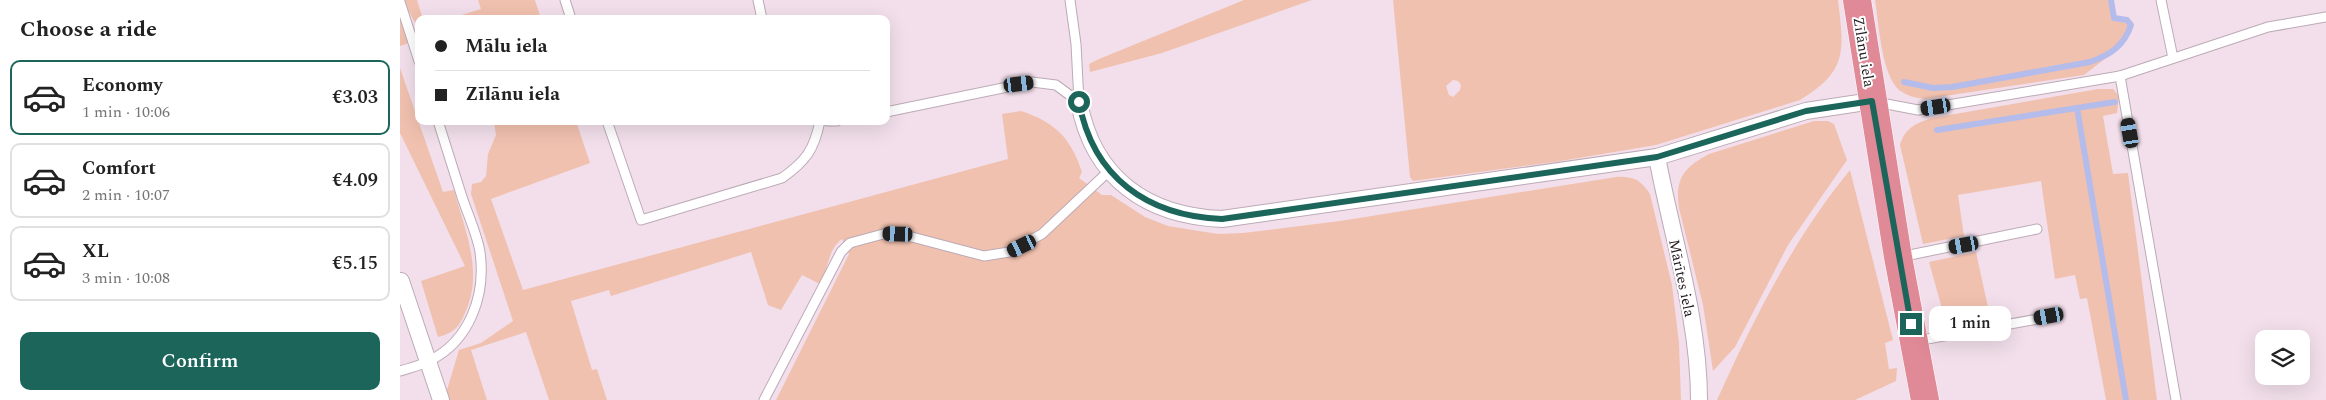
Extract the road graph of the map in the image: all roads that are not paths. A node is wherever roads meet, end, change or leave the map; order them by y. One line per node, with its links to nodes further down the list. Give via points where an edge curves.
1 (565, 0): 7 (lane)
2 (758, 0): 8 (lane)
3 (1070, 0): 14 (lane)
4 (1856, 0): 13 (highway, Zīlānu iela)
5 (2161, 0): 11 (lane)
6 (400, 2): 10 (lane)
7 (570, 15)
8 (761, 15)
9 (2326, 17): 11 (lane, via 2268,27)
10 (415, 49)
11 (2173, 58): 12 (lane)
12 (2120, 76): 13 (lane, via 1918,110); 32 (lane)
13 (1872, 101): 19 (street, via 1806,111); 22 (highway, Zīlānu iela)
14 (1079, 102): 15 (lane, via 1056,85 1032,82); 20 (street, via 1089,138)
15 (890, 111)
16 (439, 125): 26 (lane, via 479,250 482,274 480,297 460,337)
17 (608, 125): 18 (lane, via 641,220 782,178 808,155 816,141)
18 (819, 125)
19 (1657, 157): 20 (street, via 1222,219 1200,218 1160,208 1122,183); 30 (street, Mārītes iela, via 1689,307)
20 (1110, 170): 29 (lane, via 1042,234 1009,252 984,256 898,234 877,235 850,243 841,252)
21 (2037, 229): 22 (lane)
22 (1898, 257): 25 (highway, Zīlānu iela)
23 (401, 281): 26 (street)
24 (2049, 316): 25 (lane)
25 (1914, 341): 31 (highway, Zīlānu iela)
26 (428, 362): 27 (lane); 28 (street)
27 (400, 370)
28 (441, 400)
29 (764, 400)
30 (1699, 400)
31 (1925, 400)
32 (2176, 400)

